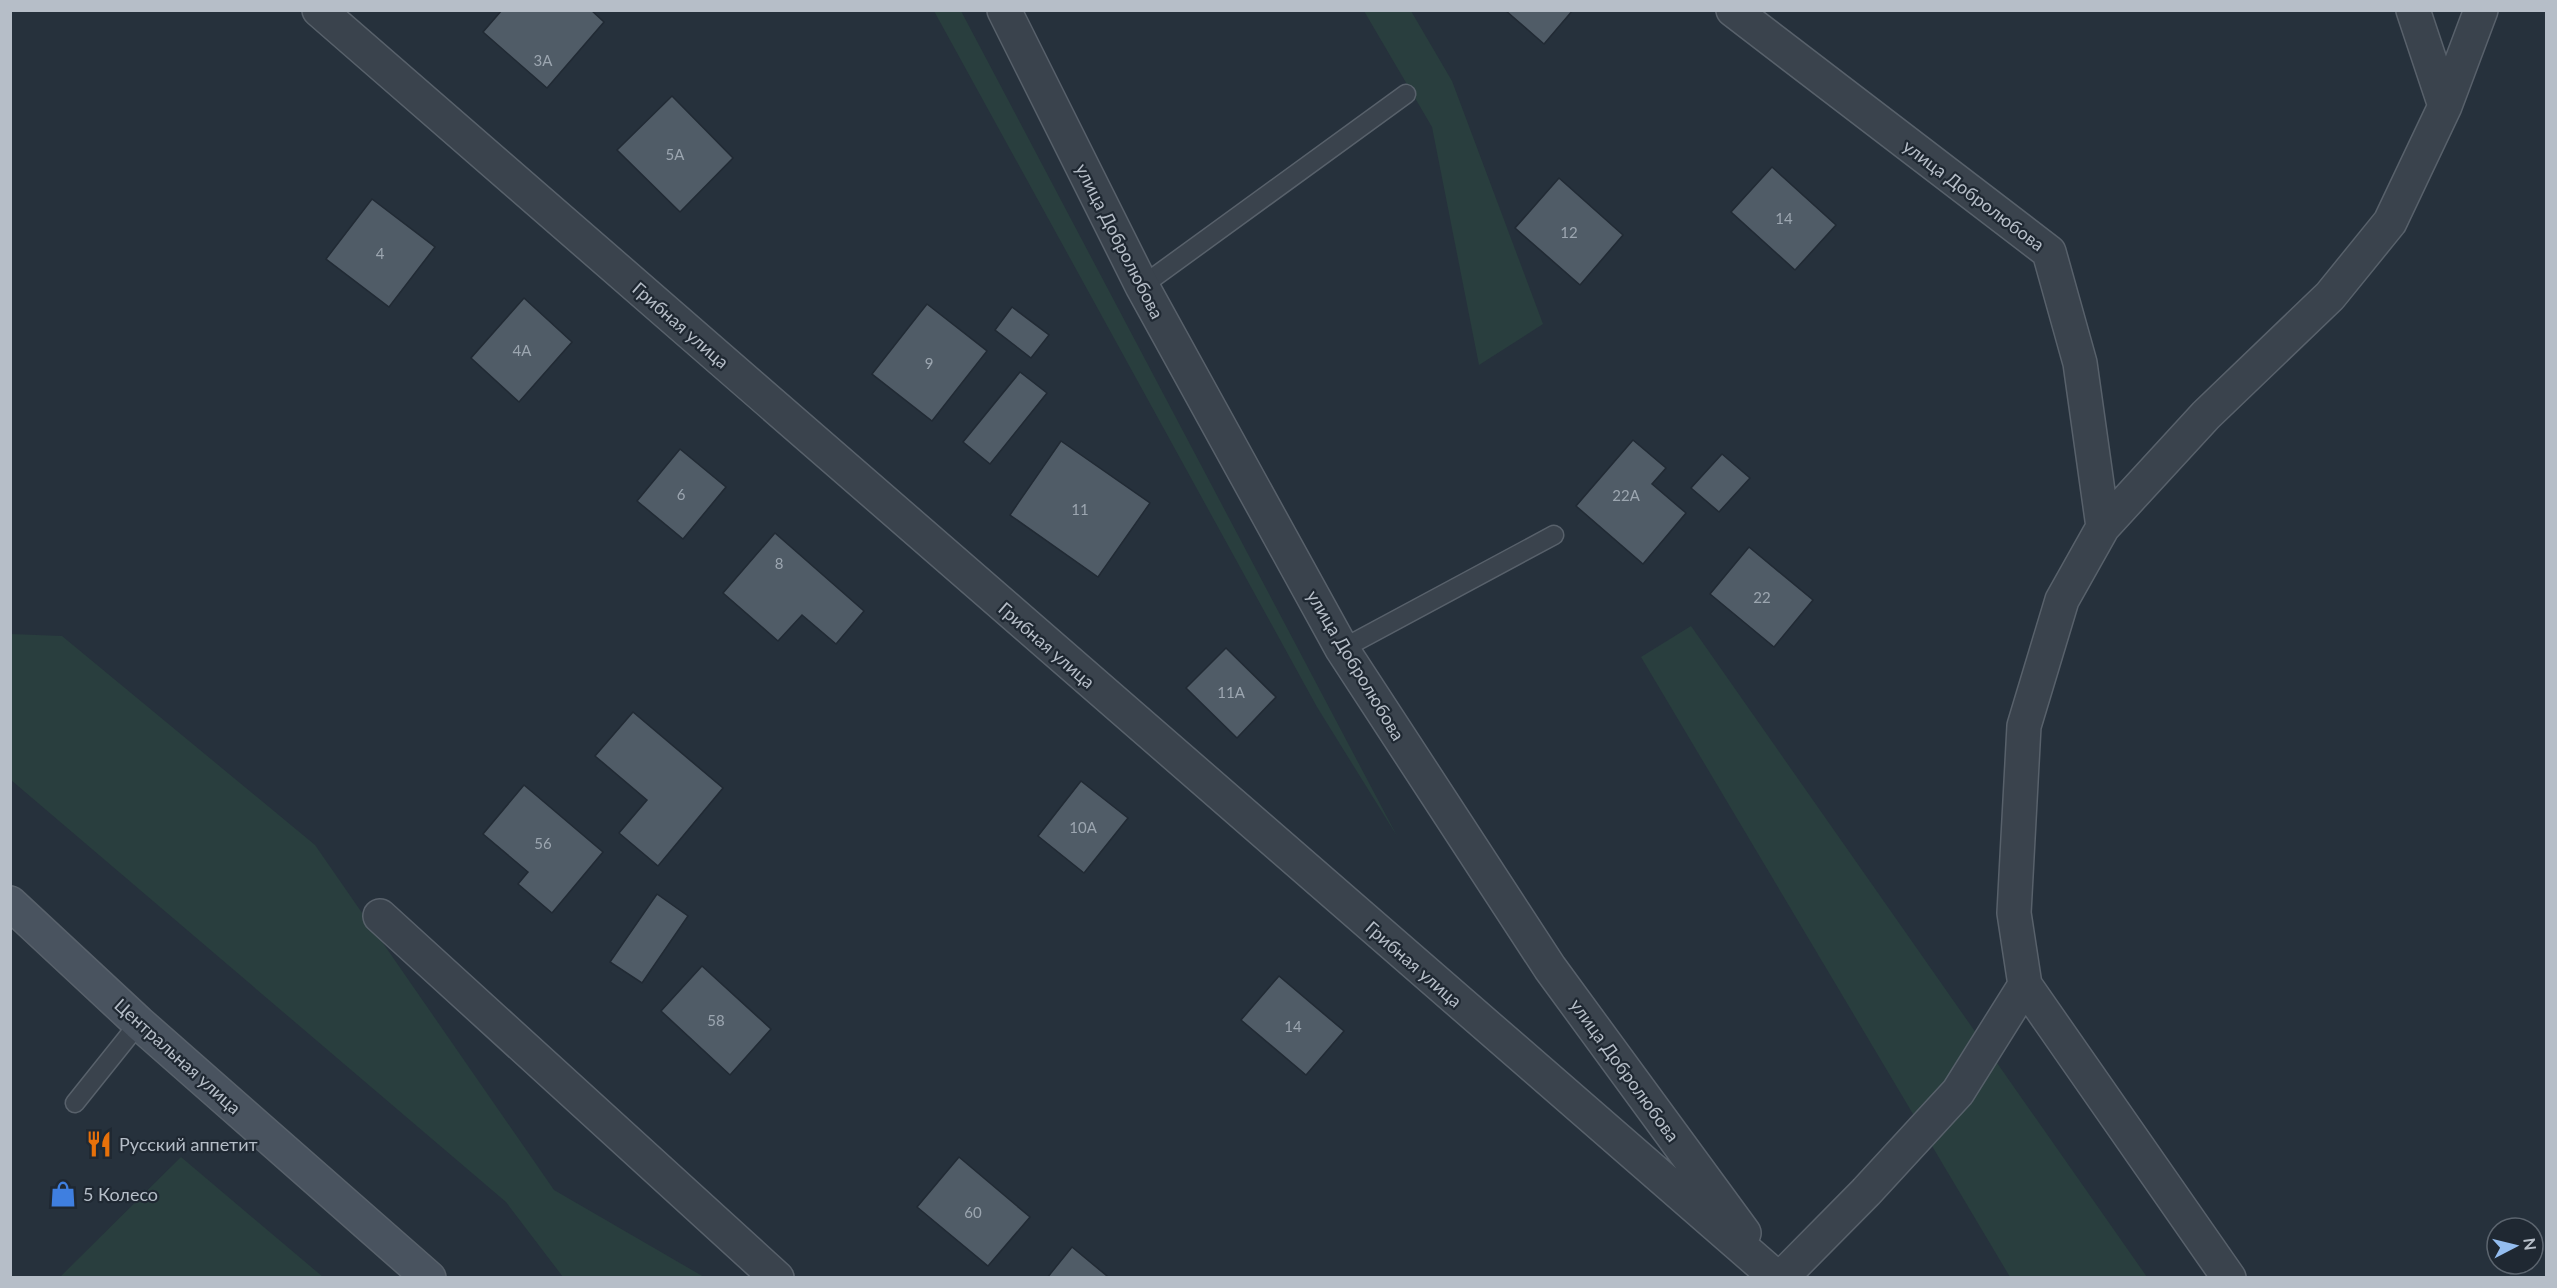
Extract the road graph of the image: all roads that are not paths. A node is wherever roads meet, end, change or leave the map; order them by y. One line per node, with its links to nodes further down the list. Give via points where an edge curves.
1 (319, 10): 19 (street, Грибная улица)
2 (1004, 10): 8 (street, улица Добролюбова)
3 (1733, 10): 9 (street, улица Добролюбова, via 2049,252 2080,363)
4 (2413, 10): 7 (street)
5 (2481, 10): 7 (street)
6 (1406, 94): 8 (lane)
7 (2445, 106): 9 (street, via 2390,222 2330,296 2206,415)
8 (1142, 286): 11 (street, улица Добролюбова)
9 (2103, 527): 14 (street, via 2062,600 2024,726 2014,913)
10 (1554, 535): 11 (lane)
11 (1342, 648): 19 (street, улица Добролюбова, via 1550,968)
12 (10, 903): 15 (main road, Центральная улица)
13 (380, 916): 18 (street)
14 (2025, 985): 19 (street, via 1958,1092); 20 (street)
15 (139, 1023): 16 (lane); 17 (main road, Центральная улица)
16 (75, 1103)
17 (429, 1278)
18 (777, 1278)
19 (1778, 1278)
20 (2229, 1278)

